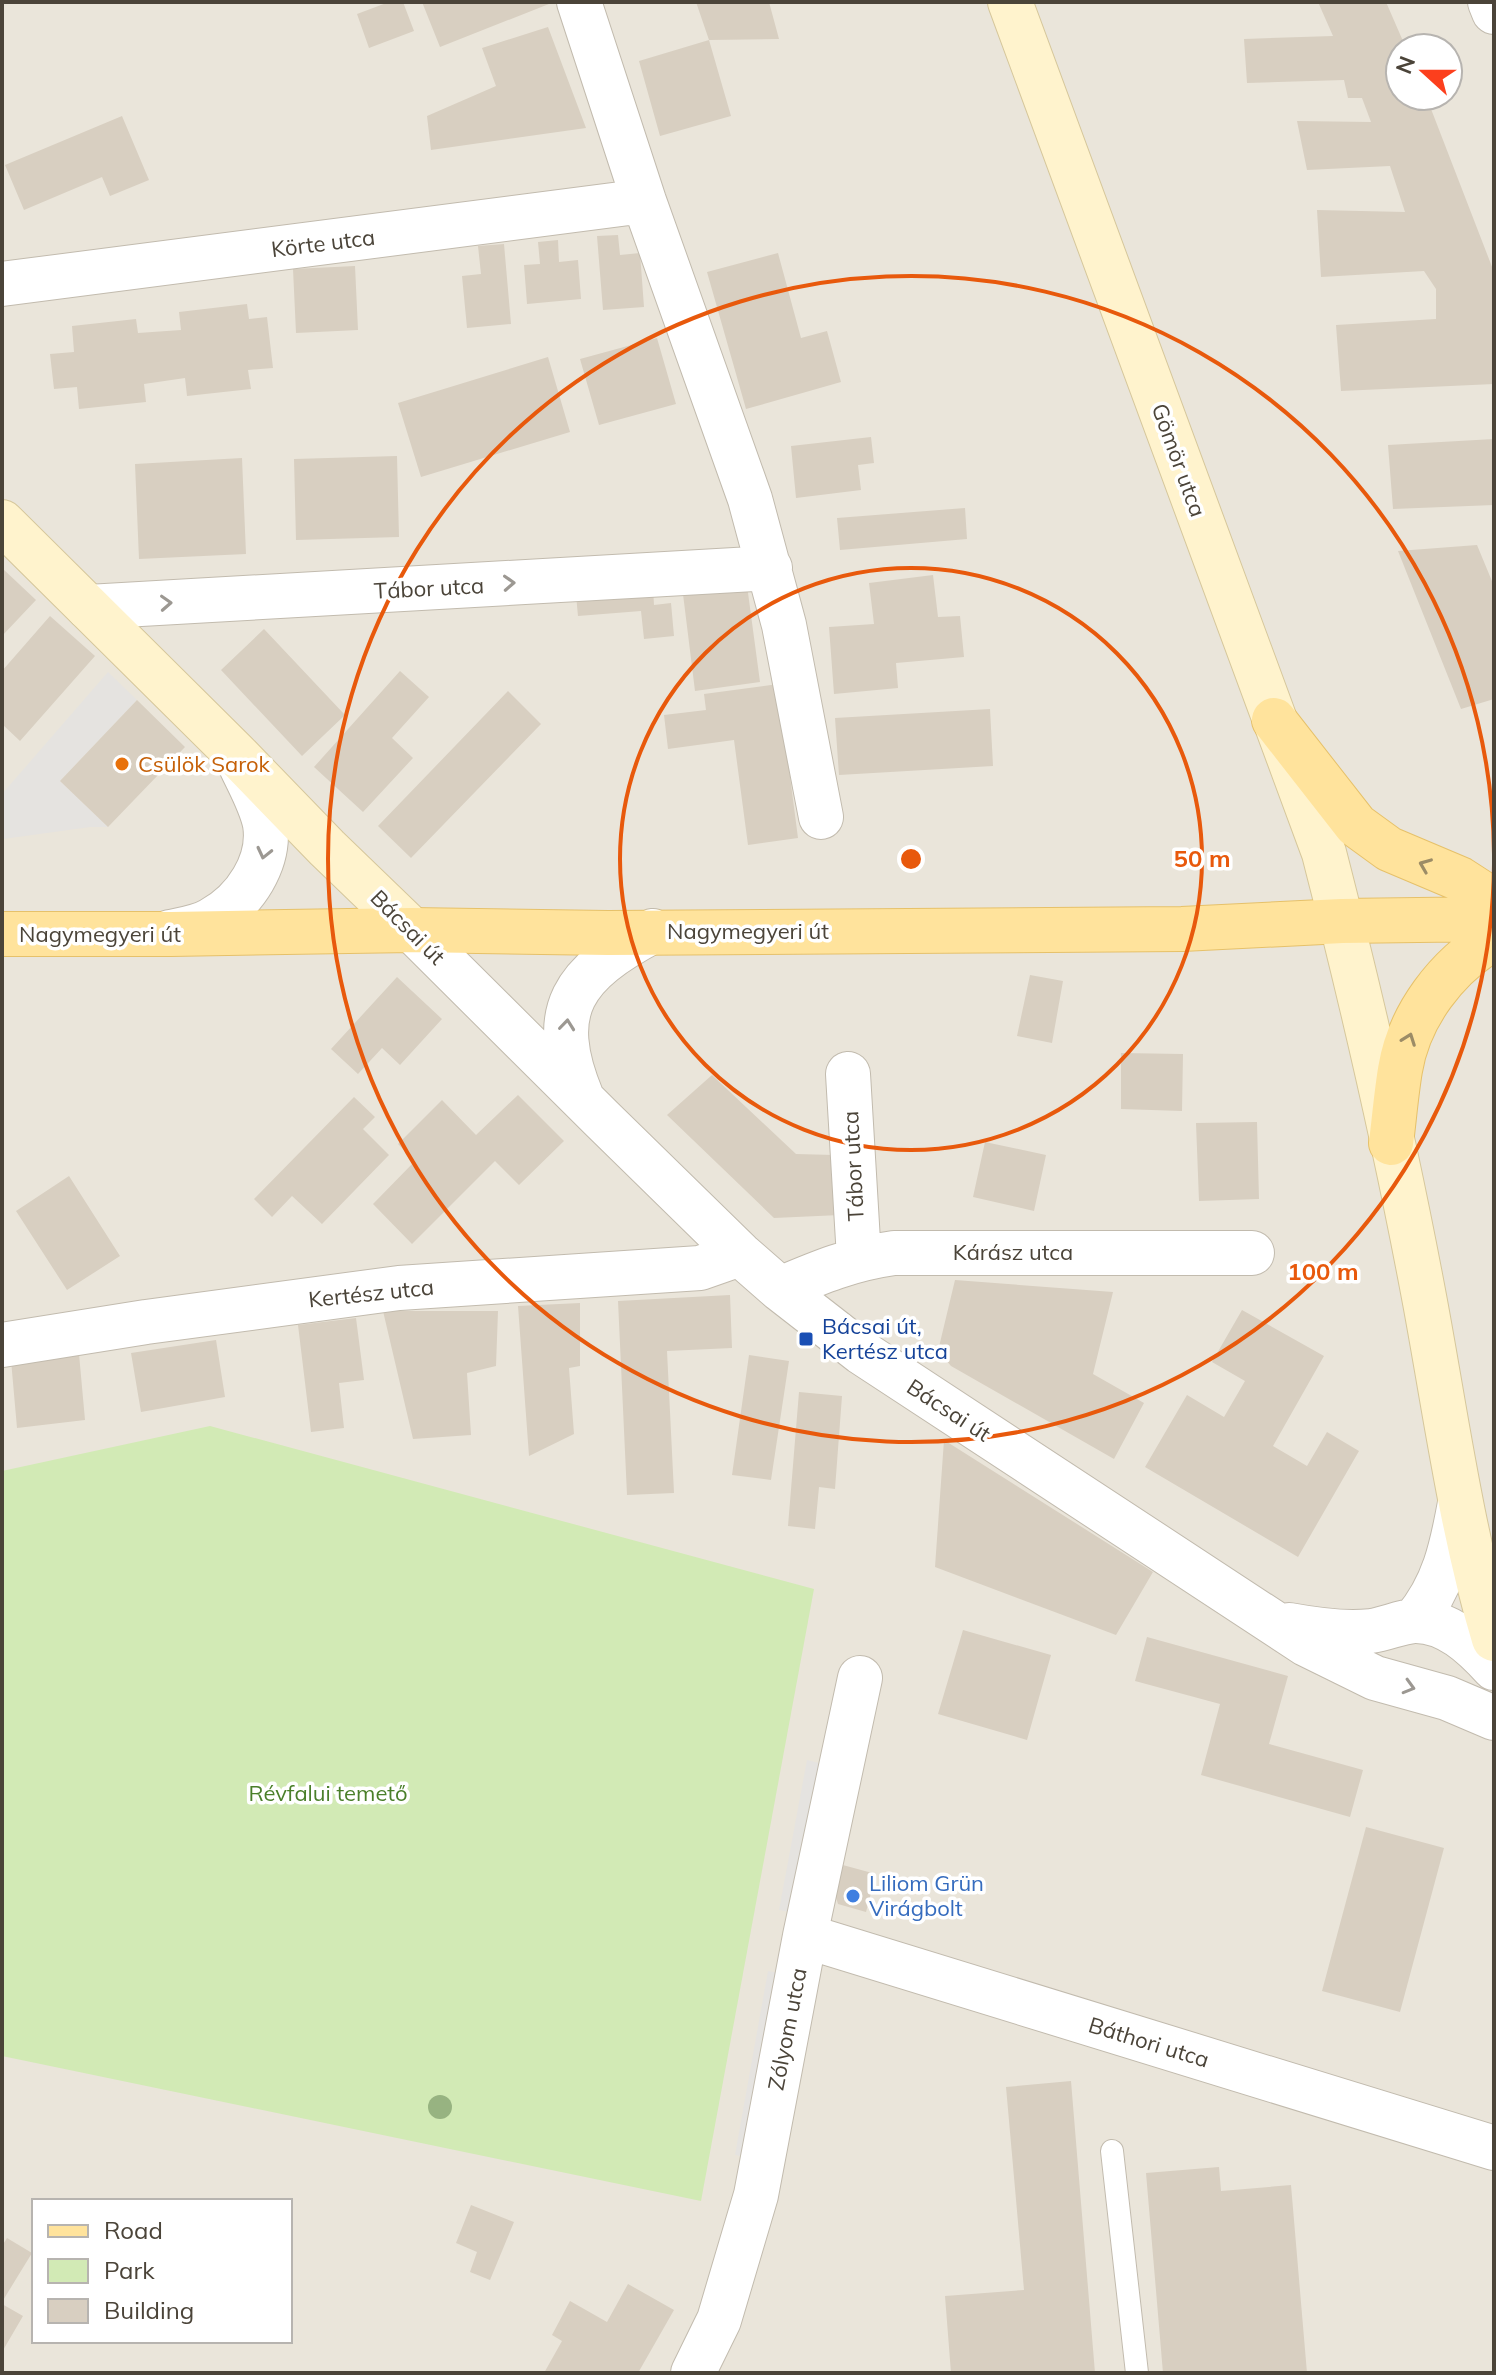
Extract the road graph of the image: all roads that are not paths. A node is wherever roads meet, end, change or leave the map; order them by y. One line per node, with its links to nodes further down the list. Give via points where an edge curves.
1 (579, 2): 5 (street)
2 (1010, 2): 10 (street, Gömör utca)
3 (1490, 2): 4 (street)
4 (1494, 12)
5 (644, 201): 6 (street, Körte utca); 8 (street)
6 (2, 284)
7 (2, 522): 9 (street, Bácsai út)
8 (770, 568): 9 (street, Tábor utca, one-way to 8); 12 (street)
9 (88, 607): 11 (street, Bácsai út)
10 (1274, 720): 13 (main road, one-way to 10, via 1460,879 1389,849 1356,825); 15 (street, Gömör utca, via 1324,853)
11 (235, 753): 16 (street, Bácsai út); 19 (street, Bácsai út, one-way to 19, via 264,820 267,841 261,865 233,905 212,920)
12 (821, 817)
13 (1494, 901)
14 (1494, 919): 15 (main road, Nagymegyeri út)
15 (1342, 921): 17 (main road, Nagymegyeri út, via 1182,929); 23 (street, Gömör utca)
16 (412, 930): 17 (main road, Nagymegyeri út); 19 (main road, Nagymegyeri út); 22 (street, Bácsai út)
17 (653, 931): 22 (street, Bácsai út, one-way to 17, via 565,1042 569,1007 589,974)
18 (2, 934): 19 (main road, Nagymegyeri út)
19 (160, 934)
20 (1494, 938): 23 (main road, one-way to 20, via 1400,1067 1425,1005 1462,960)
21 (848, 1074): 26 (street, Tábor utca)
22 (582, 1100): 25 (street, Bácsai út)
23 (1391, 1143): 29 (street, Gömör utca)
24 (1252, 1253): 26 (street, Kárász utca, via 930,1252)
25 (740, 1254): 27 (street, Bácsai út); 28 (street, Kertész utca, via 700,1268 399,1288)
26 (859, 1258): 27 (street, Kárász utca)
27 (780, 1289): 30 (street, Bácsai út, via 872,1360)
28 (2, 1345)
29 (1460, 1503): 31 (street, via 1444,1571); 32 (street, Gömör utca)
30 (1271, 1621): 31 (street, Bácsai út, via 1348,1632); 35 (street, Bácsai út, one-way to 35, via 1340,1663)
31 (1414, 1621): 33 (street, Bácsai út, via 1447,1629)
32 (1494, 1639)
33 (1494, 1668)
34 (860, 1678): 36 (street, Zólyom utca)
35 (1494, 1718)
36 (805, 1936): 37 (street, Báthori utca); 39 (street, Zólyom utca, via 756,2195 719,2320)
37 (1494, 2148)
38 (1112, 2151): 40 (lane)
39 (693, 2373)
40 (1137, 2373)

